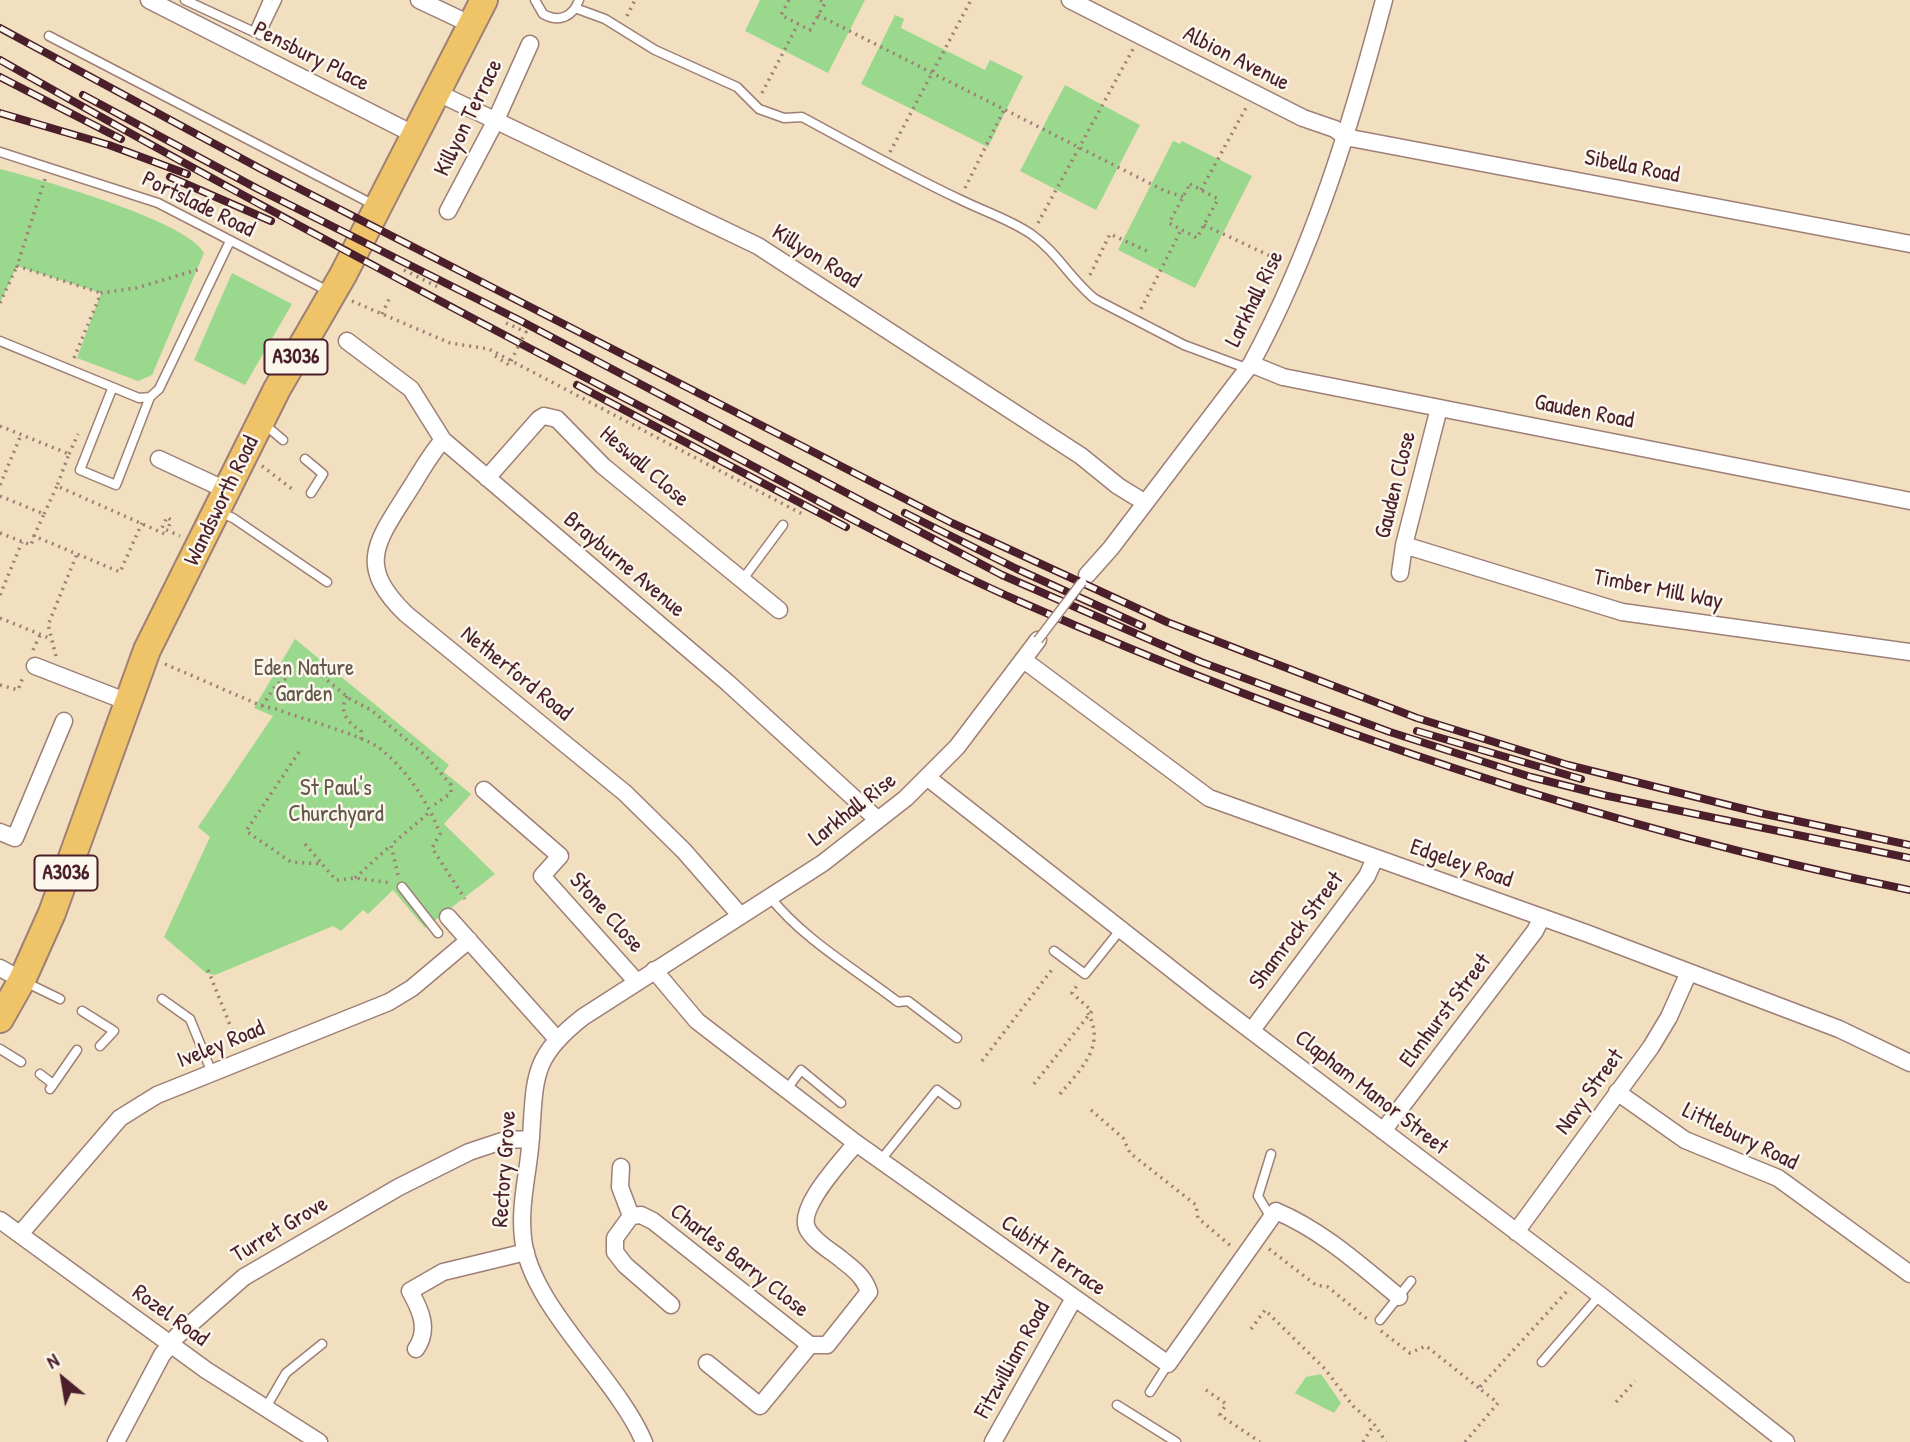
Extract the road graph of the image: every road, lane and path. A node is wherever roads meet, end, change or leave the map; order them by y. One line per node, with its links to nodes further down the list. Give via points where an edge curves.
1 (149, 0): 29 (street, Pensbury Place)
2 (185, 0): 3 (lane, via 254,32)
3 (268, 0)
4 (277, 0): 19 (lane)
5 (419, 0): 17 (street)
6 (484, 0): 17 (main road, Wandsworth Road / A3036)
7 (535, 0): 14 (lane, via 550,18 564,18)
8 (635, 0): 18 (path)
9 (789, 0): 16 (path, via 781,15)
10 (820, 0): 15 (path, via 825,3)
11 (971, 0): 23 (path)
12 (1070, 0): 21 (street, Albion Avenue)
13 (1384, 0): 30 (street, Larkhall Rise)
14 (577, 4): 18 (lane)
15 (818, 15): 16 (path, via 810,30); 23 (path)
16 (798, 24): 26 (path, via 763,92)
17 (472, 25): 24 (main road, Wandsworth Road / A3036)
18 (621, 27): 26 (lane, via 655,50 737,87)
19 (260, 34)
20 (49, 36): 38 (lane)
21 (1147, 39): 25 (street, Albion Avenue); 31 (path, via 1129,52)
22 (530, 44): 28 (street, Killyon Terrace)
23 (930, 73): 27 (path); 34 (path, via 889,153 906,162)
24 (438, 93): 28 (street, Killyon Road); 29 (main road, Wandsworth Road / A3036)
25 (1257, 95): 30 (street, Albion Avenue); 35 (path)
26 (753, 102): 34 (lane, via 784,118 803,117)
27 (1005, 108): 31 (path); 37 (path)
28 (495, 122): 39 (street, Killyon Terrace); 82 (street, Killyon Road, via 758,246 1081,456)
29 (415, 135): 38 (main road, Wandsworth Road / A3036)
30 (1345, 137): 44 (street, Sibella Road); 63 (street, Larkhall Rise, via 1290,286)
31 (1079, 147): 36 (path); 42 (path)
32 (0, 152): 33 (lane, Portslade Road)
33 (49, 166): 43 (lane, Portslade Road, via 158,203); 47 (path)
34 (902, 170): 37 (lane)
35 (1201, 190): 36 (path, via 1190,184); 40 (path, via 1218,199)
36 (1184, 197): 41 (path, via 1169,223)
37 (959, 199): 42 (lane)
38 (378, 207): 54 (main road, Wandsworth Road / A3036)
39 (448, 211)
40 (1204, 225): 41 (path, via 1197,238); 46 (path)
41 (1181, 230): 57 (path)
42 (1032, 234): 51 (lane, via 1063,262)
43 (230, 241): 54 (lane, Portslade Road); 65 (lane, via 159,389)
44 (1910, 244)
45 (1147, 251): 51 (path, via 1110,234)
46 (1281, 261)
47 (17, 266): 52 (path); 55 (path)
48 (200, 269): 52 (path)
49 (404, 270): 50 (path)
50 (440, 288)
51 (1083, 289): 57 (lane)
52 (101, 293): 62 (path)
53 (391, 295): 56 (path)
54 (345, 298): 56 (path); 67 (main road, Wandsworth Road / A3036)
55 (0, 303)
56 (382, 314): 61 (path, via 450,343)
57 (1135, 320): 63 (lane, via 1184,345)
58 (506, 323): 61 (path, bridge, via 526,332 509,365)
59 (0, 341): 64 (lane)
60 (347, 341): 70 (street, Brayburne Avenue, via 411,389)
61 (489, 349): 84 (path)
62 (74, 358)
63 (1248, 366): 66 (street, Gauden Road); 82 (street, Larkhall Rise)
64 (112, 389): 65 (lane); 65 (lane, via 80,470 116,485)
65 (150, 397)
66 (1439, 408): 81 (street, Gauden Road); 92 (street, Gauden Close)
67 (262, 422): 69 (lane); 80 (main road, Wandsworth Road / A3036)
68 (21, 434): 75 (path)
69 (283, 440)
70 (443, 440): 74 (street, Brayburne Avenue); 127 (street, Netherford Road, via 378,540 374,559 385,591 406,614 625,793)
71 (305, 458): 78 (lane, via 323,474)
72 (159, 459): 80 (street)
73 (260, 465): 77 (path)
74 (486, 478): 96 (street, Heswall Close, via 533,425 551,416 603,466); 117 (street, Brayburne Avenue, via 728,682)
75 (0, 485)
76 (57, 486): 83 (path)
77 (292, 489)
78 (311, 493)
79 (0, 496): 83 (path)
80 (221, 501): 97 (lane, via 233,518); 109 (main road, Wandsworth Road / A3036, via 148,650)
81 (1910, 501)
82 (1144, 502): 95 (street, Larkhall Rise)
83 (44, 514): 90 (path)
84 (804, 515)
85 (142, 523): 93 (path, via 120,572)
86 (783, 525): 96 (lane)
87 (169, 526): 88 (path, via 172,520 167,517)
88 (162, 528)
89 (0, 533): 91 (path)
90 (34, 536): 91 (path, via 30,545); 93 (path)
91 (22, 542): 98 (path)
92 (1404, 545): 94 (street, Gauden Close); 103 (street, Timber Mill Way, via 1622,612)
93 (77, 554): 101 (path, via 48,625)
94 (1400, 573)
95 (1084, 578): 102 (lane, bridge)
96 (743, 579): 99 (street, Heswall Close)
97 (327, 582)
98 (0, 595)
99 (779, 610)
100 (0, 618): 101 (path)
101 (49, 638): 107 (path, via 55,655 72,671)
102 (1038, 640): 104 (street, Larkhall Rise)
103 (1910, 653)
104 (1025, 661): 114 (street, Larkhall Rise); 121 (street, Edgeley Road, via 1200,793)
105 (35, 666): 107 (street)
106 (171, 667): 110 (path)
107 (69, 678): 109 (street)
108 (346, 696): 110 (path, via 316,671 303,670 276,685); 112 (path, via 343,712 349,724 361,731); 116 (path, via 372,710 442,772 451,793)
109 (128, 702): 136 (main road, Wandsworth Road / A3036, via 52,913)
110 (262, 706): 112 (path)
111 (64, 721): 118 (street, via 15,838)
112 (361, 740): 116 (path, via 377,747)
113 (299, 751): 122 (path, via 246,831 291,862)
114 (929, 778): 117 (street, Larkhall Rise); 130 (street, Clapham Manor Street)
115 (484, 790): 138 (street, Stone Close, via 560,856 542,876)
116 (431, 809): 120 (path); 126 (path, via 440,834 432,848)
117 (878, 820): 125 (street, Larkhall Rise)
118 (0, 832)
119 (305, 844): 122 (path)
120 (391, 845): 123 (path); 123 (path, via 400,883)
121 (1375, 858): 128 (street, Edgeley Road); 144 (street, Shamrock Street, via 1363,883)
122 (321, 864): 123 (path, via 336,880)
123 (355, 878)
124 (402, 887): 129 (lane, via 436,935)
125 (770, 897): 127 (street, Larkhall Rise); 146 (lane, via 783,914 846,963)
126 (466, 899)
127 (740, 915): 134 (street, Larkhall Rise)
128 (1542, 917): 135 (street, Edgeley Road); 163 (street, Elmhurst Street)
129 (450, 919): 131 (street)
130 (1121, 929): 137 (lane); 144 (street, Clapham Manor Street)
131 (469, 940): 145 (street); 150 (street, Iveley Road, via 389,1002)
132 (1058, 954): 137 (lane); 151 (path)
133 (208, 970): 150 (path)
134 (654, 970): 138 (street, Rectory Grove); 157 (street, Cubitt Terrace, via 697,1021)
135 (1689, 972): 153 (street, Edgeley Road, via 1860,1038); 158 (street, Navy Street, via 1669,1017)
136 (11, 974): 139 (lane); 143 (main road, Wandsworth Road / A3036)
137 (1085, 974): 142 (path, via 1072,993 1092,1010)
138 (636, 981): 145 (street, Rectory Grove)
139 (60, 999)
140 (162, 999): 154 (lane, via 190,1019)
141 (82, 1011): 147 (lane, via 114,1031)
142 (1088, 1013): 156 (path); 159 (path, via 1096,1040 1087,1061)
143 (0, 1019)
144 (1252, 1030): 163 (street, Clapham Manor Street)
145 (556, 1038): 164 (street, Rectory Grove, via 536,1077)
146 (957, 1038)
147 (100, 1045)
148 (0, 1049): 152 (lane)
149 (77, 1050): 155 (lane, via 51,1086)
150 (244, 1060): 154 (street, Iveley Road)
151 (982, 1061)
152 (21, 1062)
153 (1910, 1063)
154 (212, 1073): 173 (street, Iveley Road, via 157,1095 120,1118)
155 (40, 1074)
156 (1034, 1084)
157 (788, 1089): 160 (lane, via 801,1070); 165 (street, Cubitt Terrace)
158 (1617, 1092): 172 (street, Navy Street); 177 (street, Littlebury Road, via 1685,1140 1778,1178)
159 (1060, 1094)
160 (841, 1102)
161 (956, 1104): 167 (lane, via 937,1090)
162 (1091, 1110): 176 (path, via 1123,1138 1130,1153 1196,1205 1198,1218)
163 (1384, 1131): 172 (street, Clapham Manor Street)
164 (531, 1139): 175 (street, Rectory Grove, via 523,1221); 187 (street, Turret Grove, via 499,1142 431,1170 244,1277)
165 (856, 1143): 167 (street, Cubitt Terrace); 188 (street, Charles Barry Close, via 809,1204 805,1219 814,1237 863,1277 869,1292 827,1345)
166 (1271, 1154): 170 (lane, via 1258,1196)
167 (880, 1161): 182 (street, Cubitt Terrace)
168 (621, 1167): 169 (street, via 620,1187)
169 (631, 1216): 183 (street, Charles Barry Close, via 615,1238 615,1252); 188 (street, Charles Barry Close, via 641,1215 653,1222)
170 (1271, 1219): 174 (street); 181 (street, via 1276,1211 1302,1222)
171 (0, 1220): 173 (street, Rozel Road)
172 (1516, 1232): 178 (street, Clapham Manor Street)
173 (20, 1234): 187 (street, Rozel Road)
174 (1256, 1240): 176 (street); 194 (path, via 1316,1285 1328,1287 1410,1353 1426,1346)
175 (526, 1252): 189 (street, via 443,1272 410,1291 424,1315); 205 (street, Rectory Grove, via 547,1297 622,1402)
176 (1244, 1258): 192 (street)
177 (1910, 1274)
178 (1578, 1279): 180 (street, Clapham Manor Street); 194 (path)
179 (1411, 1281): 181 (lane)
180 (1600, 1296): 190 (lane); 212 (street, Clapham Manor Street)
181 (1399, 1297): 184 (lane)
182 (1073, 1300): 192 (street, Cubitt Terrace); 206 (street, Fitzwilliam Road)
183 (671, 1305)
184 (1380, 1320)
185 (1251, 1329): 202 (path, via 1265,1310)
186 (322, 1343): 200 (lane, via 286,1373)
187 (170, 1345): 200 (street, Rozel Road); 203 (street, Turret Grove)
188 (810, 1345): 191 (street, Charles Barry Close, via 760,1406)
189 (416, 1349)
190 (1542, 1362)
191 (707, 1363)
192 (1168, 1364): 196 (lane)
193 (1635, 1381): 197 (path)
194 (1479, 1388): 211 (path, via 1498,1403)
195 (1206, 1390): 208 (path, via 1226,1404 1220,1415)
196 (1150, 1392)
197 (1616, 1402)
198 (1117, 1405): 201 (lane)
199 (1139, 1408): 201 (lane)
200 (265, 1409): 204 (street, Rozel Road)
201 (1134, 1416): 207 (lane)
202 (1374, 1424): 209 (path); 210 (path)
203 (116, 1442)
204 (320, 1442)
205 (644, 1442)
206 (993, 1442)
207 (1175, 1442)
208 (1260, 1442)
209 (1363, 1442)
210 (1387, 1442)
211 (1465, 1442)
212 (1785, 1442)

